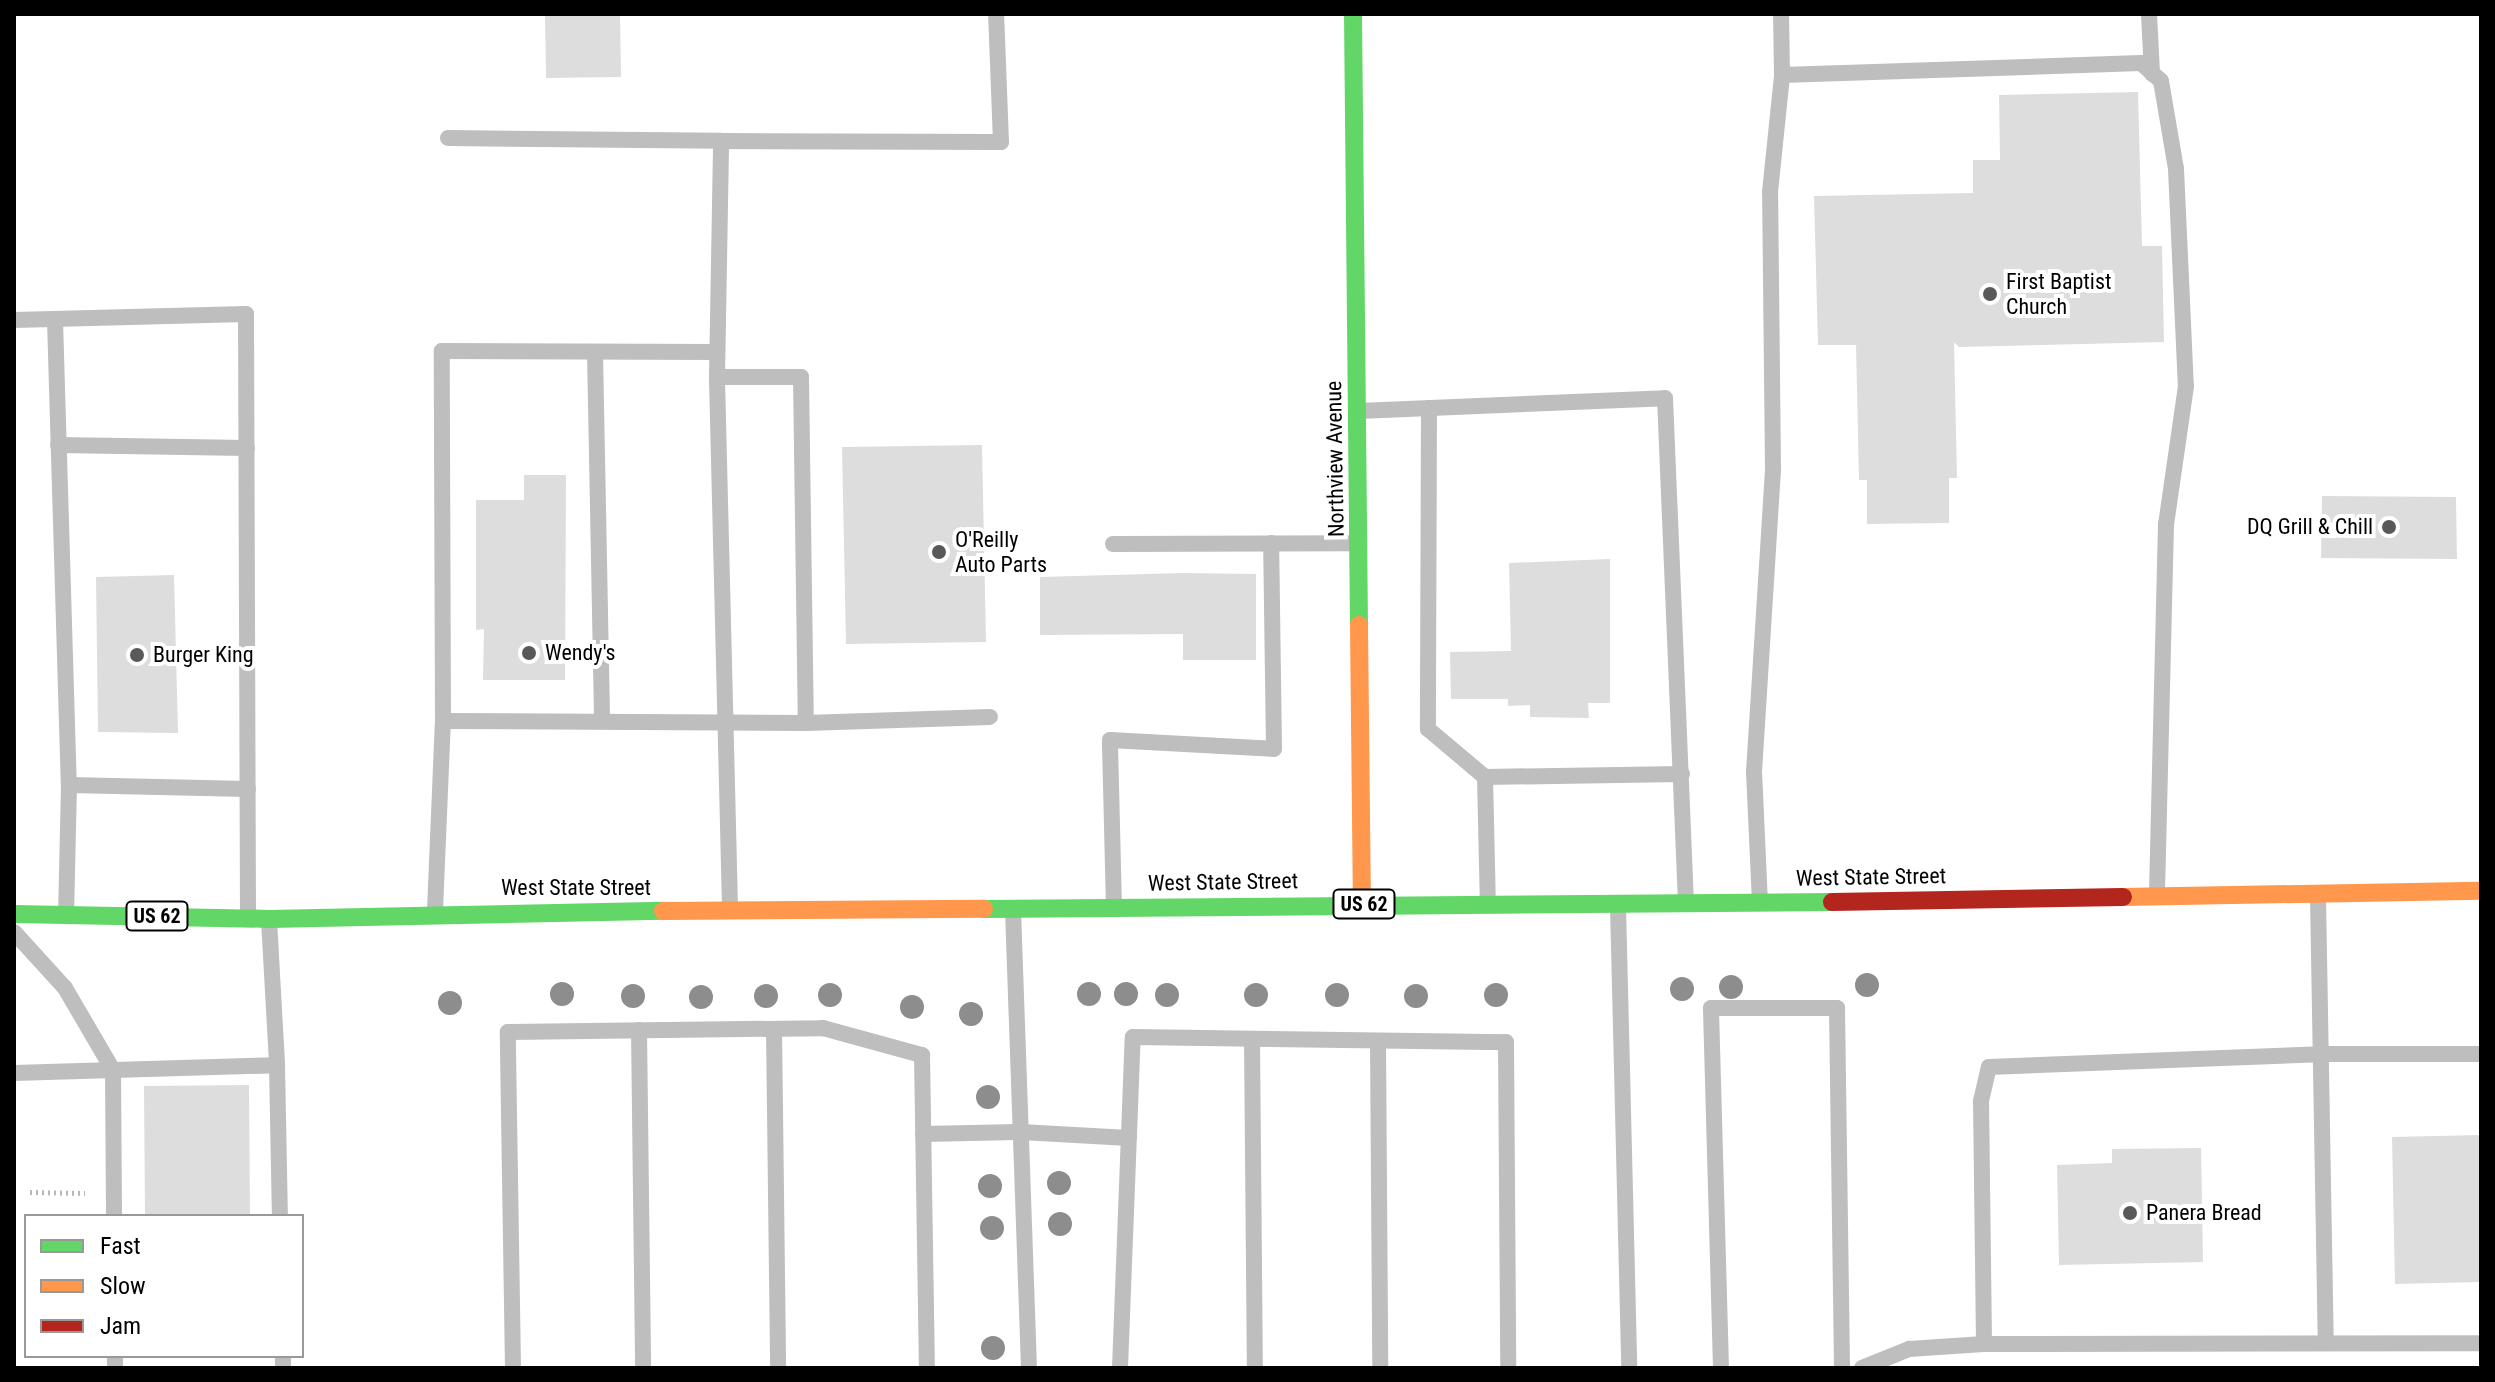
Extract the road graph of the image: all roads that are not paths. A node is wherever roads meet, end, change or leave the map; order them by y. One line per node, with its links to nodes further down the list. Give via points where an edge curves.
1 (996, 14): 8 (lane, via 1001,142)
2 (1353, 14): 15 (main road, Northview Avenue)
3 (1781, 14): 6 (lane)
4 (2149, 14): 5 (lane)
5 (2146, 69): 6 (lane); 32 (lane, via 2161,81 2176,169 2186,386 2166,524)
6 (1782, 75): 33 (lane, via 1770,192 1773,470 1754,772)
7 (448, 138): 8 (lane)
8 (721, 141): 12 (lane)
9 (14, 320): 10 (lane)
10 (55, 320): 16 (lane); 17 (lane, via 246,314)
11 (595, 352): 12 (lane); 22 (lane); 24 (lane, via 442,351)
12 (717, 352): 13 (lane)
13 (717, 377): 23 (lane); 25 (lane, via 801,377)
14 (1429, 408): 15 (lane); 26 (lane, via 1665,398); 27 (lane, via 1428,729)
15 (1359, 411): 19 (main road, Northview Avenue)
16 (58, 445): 17 (lane); 28 (lane)
17 (247, 448): 29 (lane)
18 (1271, 543): 19 (lane); 20 (lane); 38 (lane, via 1274,749 1110,740)
19 (1360, 543): 34 (main road, Northview Avenue)
20 (1113, 544)
21 (990, 717): 25 (lane)
22 (602, 719): 23 (lane); 24 (lane)
23 (725, 719): 25 (lane); 41 (lane)
24 (443, 721): 40 (lane)
25 (806, 723)
26 (1682, 774): 27 (lane); 36 (lane)
27 (1485, 777): 35 (lane)
28 (69, 785): 29 (lane); 43 (lane)
29 (248, 789): 44 (lane)
30 (2481, 891): 31 (main road, West State Street / US 62)
31 (2318, 893): 32 (main road, West State Street / US 62); 51 (lane)
32 (2157, 896): 33 (main road, West State Street / US 62)
33 (1760, 903): 36 (main road, West State Street / US 62)
34 (1362, 904): 35 (main road, West State Street / US 62); 38 (main road, West State Street / US 62)
35 (1488, 905): 37 (main road, West State Street / US 62)
36 (1686, 905): 37 (main road, West State Street / US 62)
37 (1618, 906): 73 (lane)
38 (1114, 908): 39 (main road, West State Street / US 62)
39 (1013, 910): 41 (main road, West State Street / US 62); 56 (lane)
40 (435, 912): 41 (main road, West State Street / US 62); 45 (main road, West State Street / US 62)
41 (730, 913)
42 (14, 914): 43 (main road, West State Street / US 62)
43 (66, 914): 44 (main road, West State Street / US 62)
44 (248, 918): 45 (main road, West State Street / US 62)
45 (269, 919): 53 (lane)
46 (14, 932): 54 (lane, via 65,988)
47 (774, 1029): 48 (lane); 57 (lane, via 823,1028 922,1055); 66 (lane)
48 (639, 1030): 64 (lane, via 508,1032); 65 (lane)
49 (1252, 1039): 50 (lane); 58 (lane, via 1133,1037); 70 (lane)
50 (1378, 1041): 71 (lane); 72 (lane, via 1506,1042)
51 (2321, 1054): 52 (lane); 61 (lane); 63 (lane, via 1989,1067 1981,1101)
52 (2481, 1054)
53 (277, 1065): 54 (lane); 60 (lane)
54 (113, 1070): 55 (lane); 59 (lane)
55 (14, 1073)
56 (1021, 1132): 57 (lane); 58 (lane); 68 (lane)
57 (923, 1134): 67 (lane)
58 (1129, 1138): 69 (lane)
59 (114, 1214)
60 (280, 1214)
61 (2326, 1343): 62 (lane); 63 (lane)
62 (2481, 1343)
63 (1984, 1344): 76 (lane, via 1909,1349)
64 (513, 1368)
65 (643, 1368)
66 (778, 1368)
67 (927, 1368)
68 (1029, 1368)
69 (1120, 1368)
70 (1255, 1368)
71 (1380, 1368)
72 (1508, 1368)
73 (1629, 1368)
74 (1721, 1368): 75 (lane, via 1711,1008 1837,1008)
75 (1842, 1368)
76 (1862, 1368)

